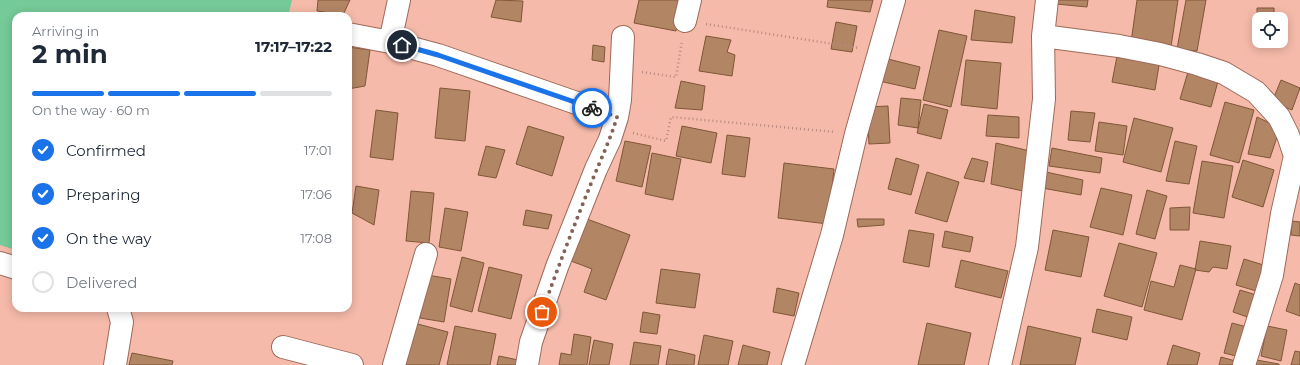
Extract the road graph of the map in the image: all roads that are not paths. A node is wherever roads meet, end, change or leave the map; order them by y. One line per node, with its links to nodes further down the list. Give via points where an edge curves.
1 (399, 0): 7 (street)
2 (894, 0): 19 (street, via 856,134 832,235)
3 (1047, 0): 5 (street)
4 (352, 35): 7 (street)
5 (1043, 36): 9 (street, via 1160,54 1224,73 1256,92 1279,117); 20 (street, via 1044,99 1027,247)
6 (622, 37): 8 (street, via 620,100)
7 (390, 42): 8 (street, via 438,55)
8 (615, 123): 18 (street, via 557,267 531,342)
9 (1298, 157): 21 (street, via 1282,214 1272,275)
10 (426, 254): 17 (street)
11 (0, 263): 12 (street)
12 (12, 267)
13 (119, 312): 15 (street, via 122,322)
14 (284, 347): 16 (street)
15 (115, 365)
16 (352, 365)
17 (394, 365)
18 (527, 365)
19 (793, 365)
20 (1000, 365)
21 (1244, 365)

